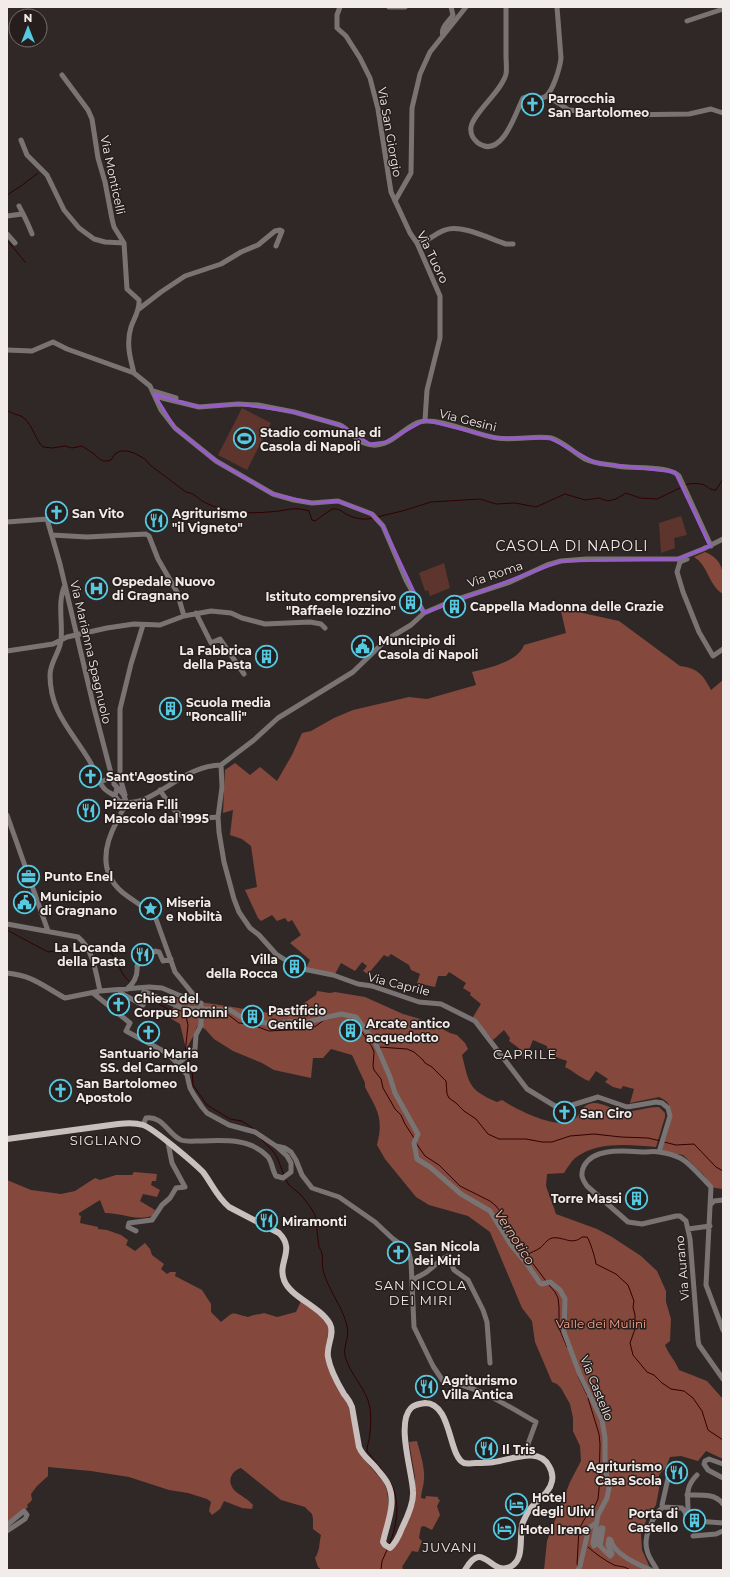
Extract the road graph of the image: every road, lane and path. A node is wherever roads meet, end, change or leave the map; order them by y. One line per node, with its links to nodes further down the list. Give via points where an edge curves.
1 (340, 7): 15 (street, Via San Giorgio, via 337,28 346,36 370,78 378,109 389,185)
2 (389, 7): 3 (street)
3 (405, 7)
4 (451, 7): 10 (street, via 453,15 443,28)
5 (466, 7): 10 (street)
6 (506, 7): 12 (street, via 506,74 472,125 472,138 480,144 496,144 505,136 523,98)
7 (557, 7): 12 (street, via 561,58)
8 (723, 9): 9 (street)
9 (687, 20)
10 (443, 36): 15 (street, via 430,52 418,79 412,108 411,173)
11 (62, 75): 22 (street, Via Monticelli, via 92,119 114,227)
12 (547, 96): 13 (street, via 569,110 619,115 689,114 711,109)
13 (723, 113)
14 (21, 140): 22 (street, via 27,155 47,175 64,210 79,228 94,239)
15 (395, 200): 23 (street, Via Tuoro, via 410,234)
16 (19, 206): 17 (street)
17 (22, 214): 18 (street); 20 (street, via 26,217)
18 (7, 216)
19 (7, 234): 21 (street)
20 (32, 234)
21 (15, 243)
22 (124, 243): 26 (street, Via Monticelli, via 127,289 139,300)
23 (417, 243): 24 (street, via 427,241 444,230 460,229); 33 (street, Via Tuoro, via 440,296 440,338 428,390)
24 (513, 244)
25 (276, 246): 26 (street, via 282,234 280,230 258,245 221,264 185,276)
26 (139, 309): 28 (street, via 129,337)
27 (7, 350): 28 (street, via 32,351 53,342)
28 (134, 373): 29 (street)
29 (150, 386): 30 (street); 31 (street)
30 (154, 393): 31 (street); 32 (street); 41 (street, via 161,410 175,428 216,461 273,494 312,503 338,501 372,514 383,526 406,580)
31 (165, 394): 32 (street)
32 (206, 407): 33 (street, Via Gesini, via 258,405 294,412 340,425 363,442 370,444 386,442)
33 (425, 420): 37 (street, Via Gesini, via 496,438 550,438 596,463 675,472)
34 (7, 522): 35 (street, Via Marianna Spagnuolo, via 47,519)
35 (52, 535): 39 (street, Via Marianna Spagnuolo); 42 (street, via 87,537 146,534 177,592)
36 (723, 539): 37 (street, Via Roma)
37 (711, 546): 38 (street, Via Roma)
38 (691, 554): 41 (street, Via Roma, via 678,559 561,561); 47 (street, via 690,558 680,562 677,569 683,592 712,656)
39 (65, 585): 45 (street, Via Marianna Spagnuolo); 46 (street, via 60,607)
40 (196, 613): 42 (street); 44 (street, via 232,613 265,624 310,622); 49 (street, via 211,643 220,639)
41 (424, 613): 50 (street, Via Roma, via 386,640 352,672 278,718)
42 (184, 616): 43 (street, via 160,625)
43 (143, 625): 45 (street, via 134,624); 55 (street, via 120,709 120,778)
44 (326, 628)
45 (77, 634): 46 (street); 52 (street, Via Marianna Spagnuolo)
46 (61, 641): 48 (street); 51 (street, via 50,668 54,704)
47 (723, 649)
48 (7, 651)
49 (244, 674)
50 (221, 765): 53 (street, via 206,766); 58 (street, via 222,787)
51 (100, 782): 52 (street); 54 (street)
52 (114, 783): 54 (street); 55 (street)
53 (160, 790): 55 (street, via 144,800); 58 (street, via 169,804 185,818)
54 (115, 796): 55 (street, via 119,801)
55 (126, 801): 56 (street)
56 (121, 813)
57 (7, 815): 61 (street)
58 (218, 817): 63 (street, via 224,862 239,912 250,928 276,954)
59 (117, 820): 62 (street, via 105,851 109,874 117,887 156,919)
60 (7, 924): 61 (street)
61 (48, 930): 69 (street, via 78,937 84,944 95,965)
62 (170, 959): 66 (street, via 163,960 159,952 155,951 136,966 137,974); 67 (street, via 177,975)
63 (290, 962)
64 (298, 968): 78 (street, Via Caprile, via 333,975 419,1002 441,1004 475,1021 527,1090 554,1106 568,1106 598,1097 627,1107 662,1103 670,1112)
65 (7, 973): 70 (street, via 32,978 65,998)
66 (127, 989): 68 (street); 71 (street, via 162,988)
67 (188, 989): 71 (street); 72 (street)
68 (120, 990): 69 (street); 97 (street, Via Castello, via 124,995 143,1005 141,999 144,992 182,1008 230,1010 246,1020 273,1024 306,1022 341,1014 356,1017 377,1048 395,1093 418,1134 414,1143 418,1159 461,1194 490,1211 511,1245 540,1283 548,1283 560,1290 565,1298 564,1332 580,1375 602,1420 605,1438 605,1465 609,1488)
69 (100, 991): 70 (street)
70 (93, 992): 73 (street, via 130,1023 126,1031)
71 (184, 997): 72 (street)
72 (197, 999): 73 (street, bridge, via 201,1003 201,1025 196,1035 195,1049)
73 (180, 1062): 77 (street, via 188,1075 194,1095 207,1113 229,1125 255,1132)
74 (143, 1125): 75 (main road, via 118,1124); 76 (main road); 77 (street, via 146,1118 152,1118 176,1138 185,1141 225,1140 243,1143 267,1156 276,1176 283,1178 289,1175 291,1163)
75 (7, 1140)
76 (168, 1143): 83 (street, via 172,1163 185,1186 176,1188 152,1220 129,1223 128,1227); 88 (main road, via 203,1173 222,1201 285,1239 287,1246 283,1278 286,1285 318,1310 331,1326 328,1357 352,1407 359,1447 388,1483 391,1514 384,1540 387,1547 394,1545 405,1523 413,1492 404,1428 410,1408 429,1403 436,1407 448,1425 458,1462 494,1462)
77 (276, 1146): 84 (street, via 291,1152 302,1175 312,1188 339,1197 375,1222 408,1250)
78 (660, 1149): 80 (street, via 682,1158 711,1187); 82 (street, Via Aurano, via 599,1154 586,1162 582,1170 583,1180 628,1222 642,1224 680,1216 686,1221)
79 (723, 1200): 80 (street)
80 (711, 1204): 81 (street)
81 (710, 1226): 82 (street); 85 (street, via 706,1285)
82 (688, 1229): 87 (street, Via Aurano, via 699,1345)
83 (136, 1231)
84 (412, 1281): 86 (street, via 448,1256 454,1270 468,1280 483,1310 487,1322); 88 (street, via 414,1327 444,1380 479,1391 536,1422)
85 (723, 1330)
86 (490, 1363)
87 (723, 1379)
88 (525, 1456): 105 (main road, via 537,1456 547,1462 551,1469 552,1482 525,1517 520,1536 519,1556 510,1567 502,1568 481,1556 477,1557)
89 (723, 1464): 92 (street, via 709,1459 704,1464)
90 (669, 1474): 95 (street)
91 (698, 1475): 93 (street, via 688,1487)
92 (723, 1478)
93 (687, 1495): 94 (street, via 716,1497); 96 (street)
94 (723, 1504)
95 (663, 1507): 96 (street, via 682,1508); 107 (street, via 651,1522 646,1549)
96 (687, 1516): 98 (street, via 691,1521); 100 (street)
97 (597, 1522): 104 (street, via 589,1528); 106 (street, Via Castello, via 594,1546 599,1530 603,1528 600,1546 607,1554 612,1554 608,1546 609,1539 617,1552)
98 (723, 1523)
99 (7, 1525): 102 (street, via 26,1512 25,1519)
100 (690, 1527)
101 (723, 1531): 103 (street)
102 (7, 1532)
103 (694, 1536)
104 (578, 1568)
105 (465, 1570)
106 (651, 1570)
107 (657, 1570)

